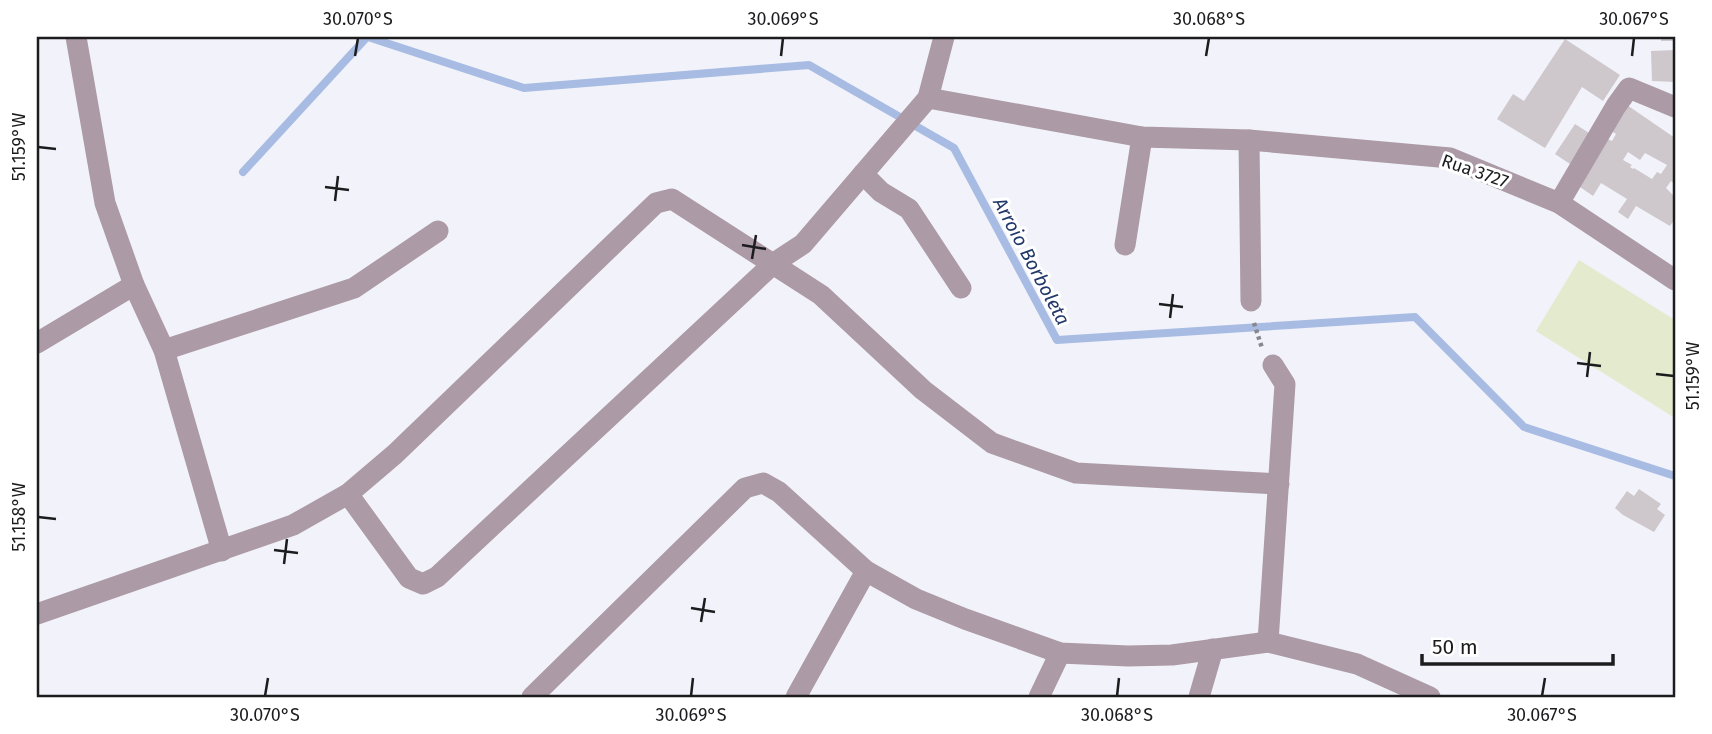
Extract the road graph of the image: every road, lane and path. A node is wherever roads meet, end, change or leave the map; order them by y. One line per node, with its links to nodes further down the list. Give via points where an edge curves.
1 (76, 37): 13 (street, via 105,202)
2 (944, 37): 3 (street)
3 (928, 98): 5 (street, Rua 3727); 7 (street)
4 (1675, 107): 8 (street, via 1629,88)
5 (1142, 137): 6 (street, Rua 3727); 10 (street)
6 (1249, 140): 8 (street, Rua 3727, via 1450,158); 15 (street)
7 (863, 174): 11 (street, via 803,244); 14 (street, via 880,192 909,209)
8 (1559, 203): 12 (street, Rua 3727)
9 (438, 231): 17 (street, via 354,288)
10 (1125, 245)
11 (774, 263): 19 (street, via 821,295 923,390 992,443 1076,473); 20 (street, via 672,199 656,203); 20 (street, via 430,582 409,578)
12 (1675, 279)
13 (134, 285): 16 (street); 17 (street)
14 (961, 288)
15 (1251, 302): 18 (path, via 1261,346)
16 (37, 343)
17 (164, 350): 21 (street)
18 (1273, 365): 19 (street, via 1285,384)
19 (1279, 484): 24 (street)
20 (348, 494): 21 (street, via 293,526)
21 (222, 551): 23 (street)
22 (866, 571): 26 (street, via 965,620); 27 (street, via 779,492 763,483 745,488); 28 (street)
23 (37, 614)
24 (1268, 642): 25 (street); 31 (street, via 1357,664)
25 (1213, 649): 26 (street, via 1172,655); 30 (street)
26 (1060, 653): 29 (street)
27 (532, 697)
28 (796, 697)
29 (1039, 697)
30 (1199, 697)
31 (1430, 697)

